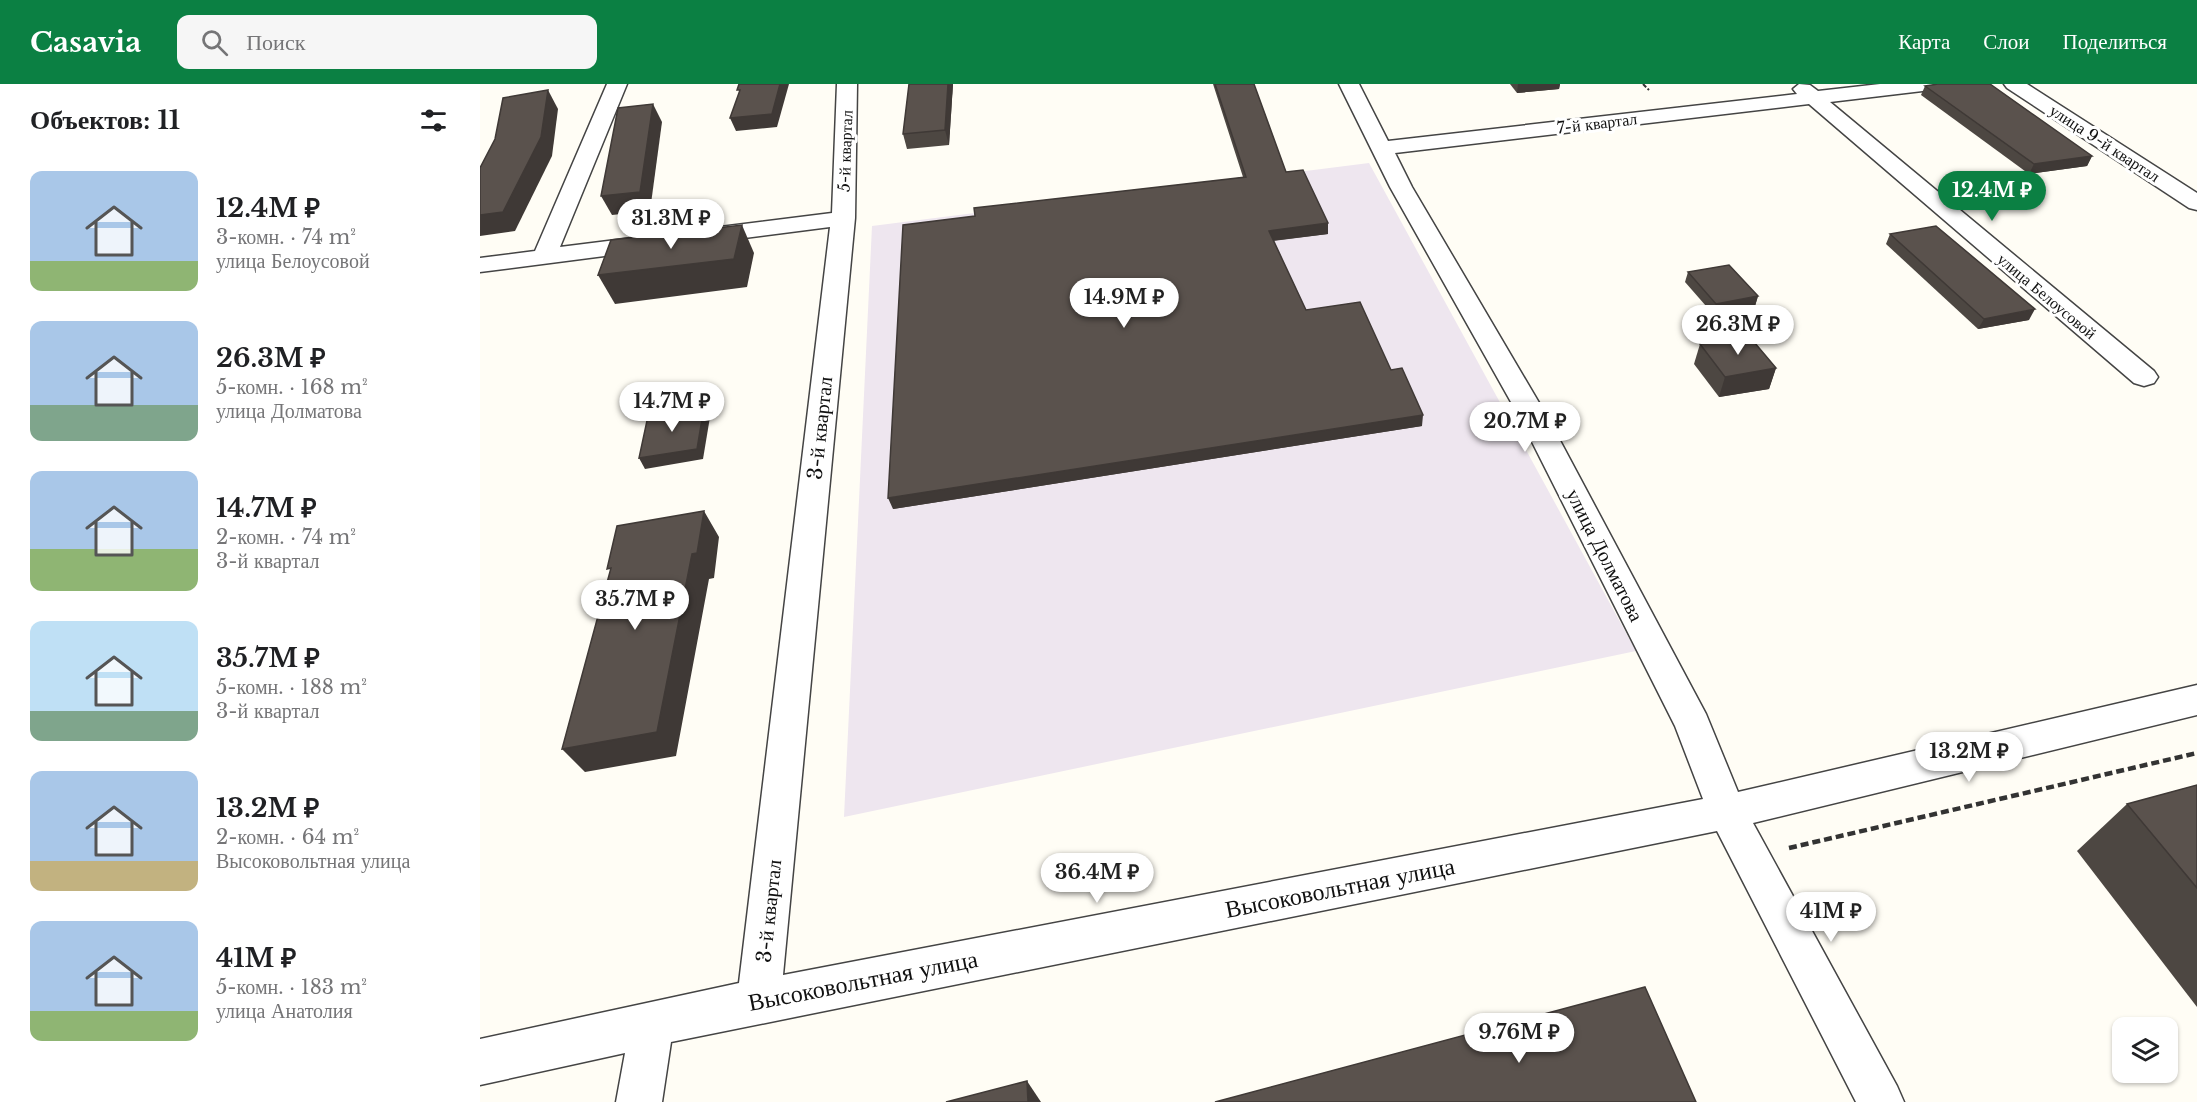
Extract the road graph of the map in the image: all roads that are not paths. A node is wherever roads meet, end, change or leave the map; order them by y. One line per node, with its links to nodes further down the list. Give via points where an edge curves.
1 (617, 84): 10 (street)
2 (847, 84): 9 (street, 5-й квартал)
3 (1349, 84): 7 (street, улица Долматова)
4 (1931, 84): 6 (street, 7-й квартал)
5 (2014, 84): 8 (street, улица 9-й квартал)
6 (1805, 91): 7 (street, 7-й квартал); 12 (street, улица Белоусовой)
7 (1382, 148): 14 (street, улица Долматова, via 1545,440 1693,725)
8 (2197, 203)
9 (843, 218): 10 (street); 15 (street, 3-й квартал)
10 (544, 257): 11 (street)
11 (480, 266)
12 (2144, 377)
13 (2197, 699): 14 (street, Высоковольтная улица)
14 (1727, 812): 15 (street, Высоковольтная улица); 19 (street, улица Долматова)
15 (759, 1001): 16 (street, Высоковольтная улица)
16 (652, 1023): 17 (street, Высоковольтная улица); 18 (street)
17 (480, 1062)
18 (639, 1102)
19 (1881, 1102)

